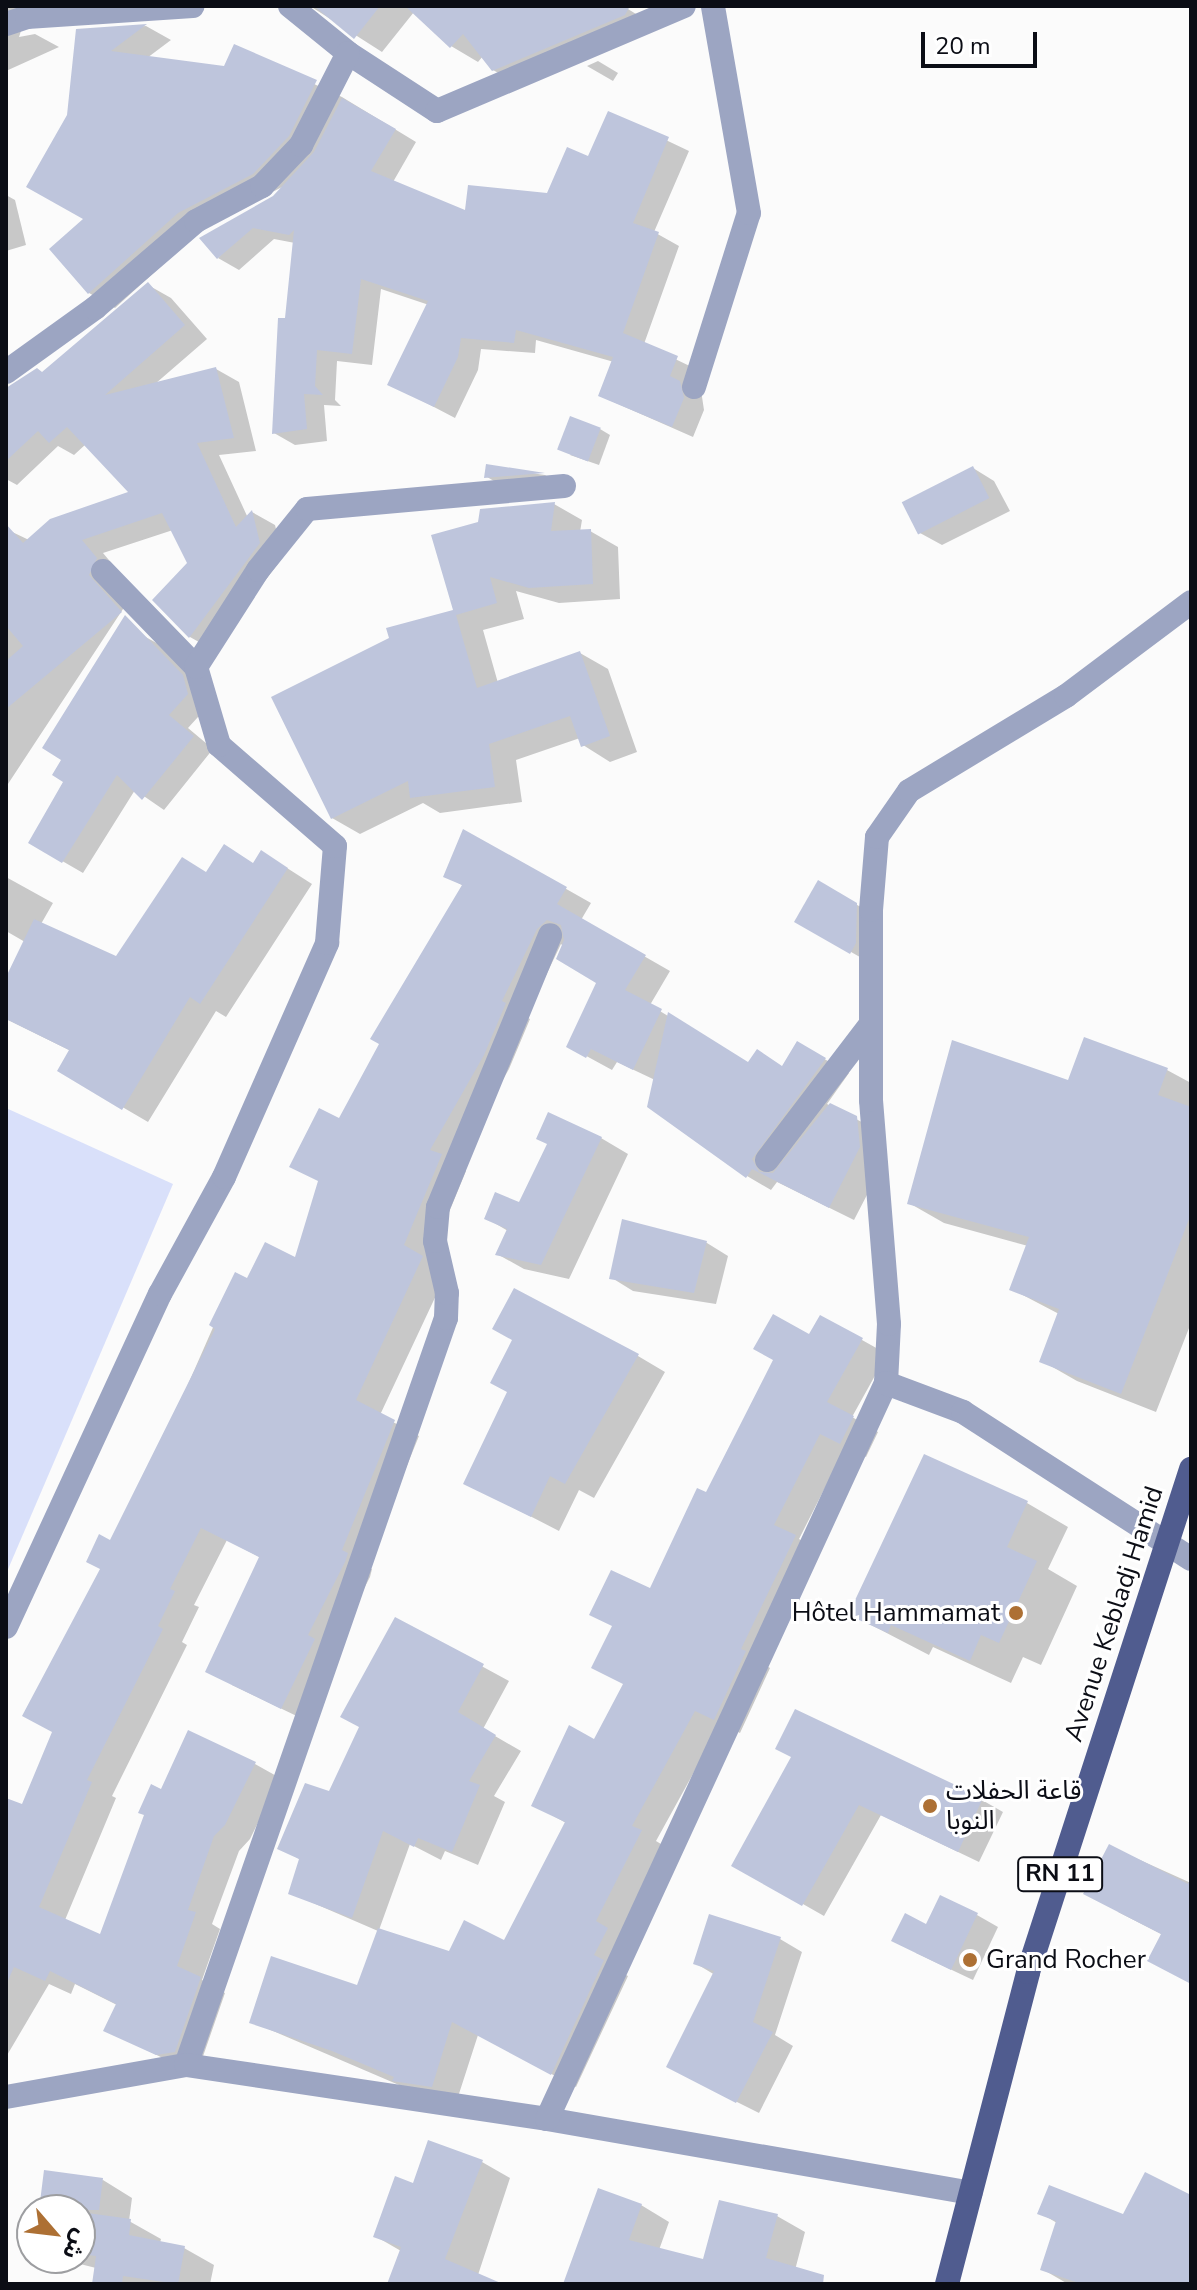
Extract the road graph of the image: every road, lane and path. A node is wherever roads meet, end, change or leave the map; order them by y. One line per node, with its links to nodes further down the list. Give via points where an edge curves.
1 (193, 6): 5 (street, via 27,17)
2 (290, 6): 6 (street)
3 (684, 6): 6 (street, via 437,111)
4 (713, 6): 8 (street, via 749,213)
5 (6, 24)
6 (348, 53): 7 (street, via 301,145 262,186 196,221 95,308)
7 (6, 372)
8 (694, 387)
9 (564, 486): 12 (street, via 307,509 258,570)
10 (103, 571): 12 (street)
11 (1191, 602): 14 (street, via 1066,696 909,791 877,837)
12 (196, 667): 20 (street, via 219,745 335,846 327,943 224,1177 160,1294)
13 (550, 935): 21 (street, via 438,1207 435,1241 447,1293 446,1318)
14 (871, 1024): 15 (street); 16 (street, via 871,1100 889,1324)
15 (767, 1160)
16 (886, 1383): 18 (street, via 963,1412); 23 (street)
17 (1191, 1469): 18 (main road, Avenue Kebladj Hamid / RN 11)
18 (1166, 1543): 19 (street); 24 (main road, Avenue Kebladj Hamid / RN 11, via 1028,1972)
19 (1191, 1559)
20 (6, 1627)
21 (186, 2065): 22 (street); 23 (street)
22 (6, 2097)
23 (547, 2119): 24 (street)
24 (971, 2193): 25 (main road, Avenue Kebladj Hamid / RN 11)
25 (947, 2284)

